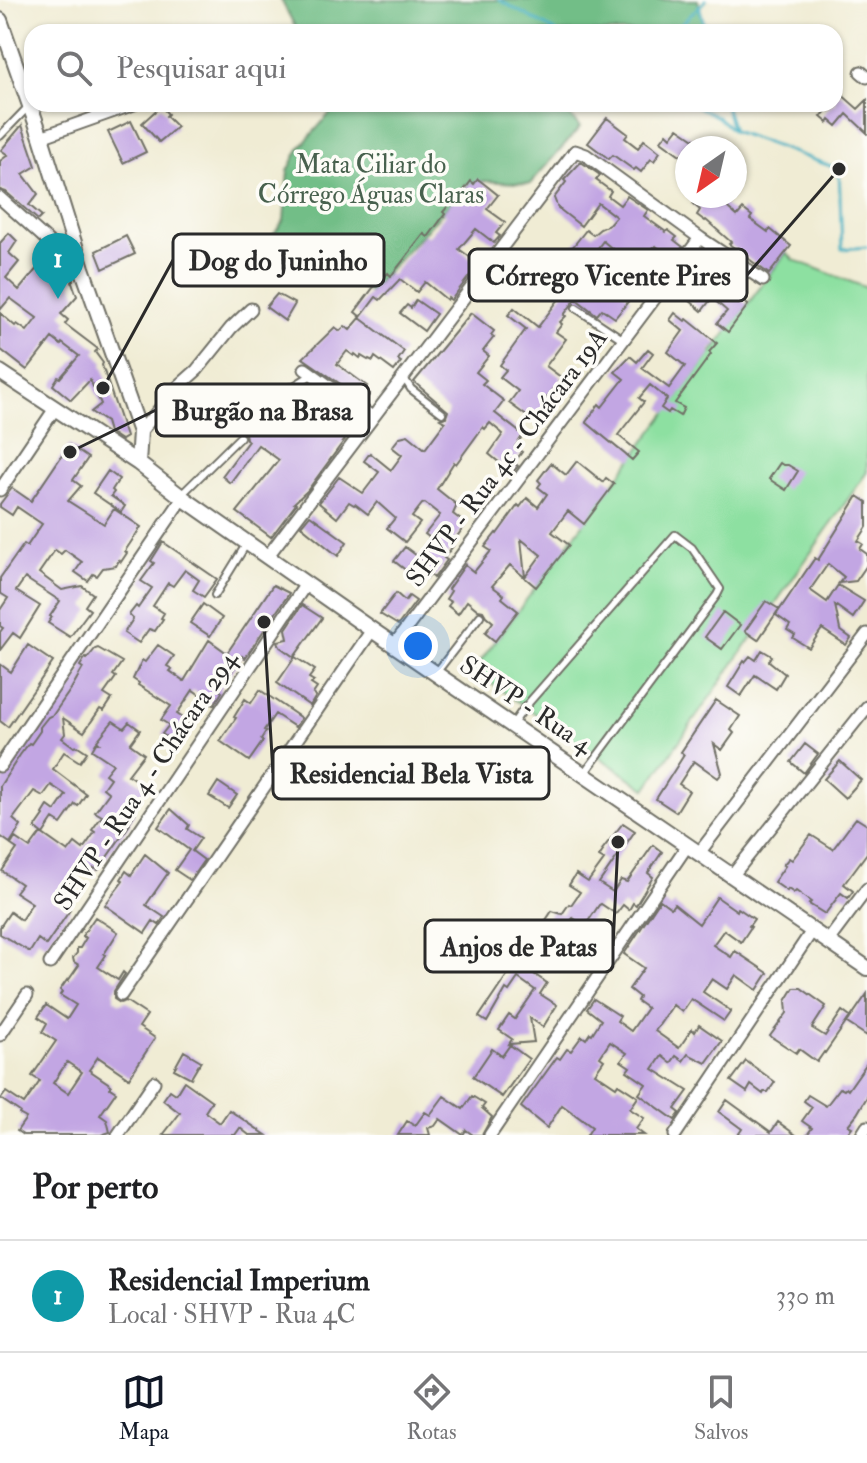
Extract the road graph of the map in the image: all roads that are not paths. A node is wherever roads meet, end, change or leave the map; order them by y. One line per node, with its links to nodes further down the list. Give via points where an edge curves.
1 (0, 20): 2 (street)
2 (24, 88)
3 (24, 111): 6 (lane)
4 (32, 112): 7 (street)
5 (111, 112): 7 (street)
6 (0, 136)
7 (41, 137): 10 (street)
8 (0, 198): 10 (street)
9 (700, 238): 11 (street); 14 (street, SHVP - Rua 4c - Chácara 19A); 17 (street, via 575,151)
10 (82, 268): 22 (street)
11 (763, 280)
12 (576, 308): 14 (lane)
13 (251, 309): 22 (street)
14 (624, 340): 34 (street, SHVP - Rua 4c - Chácara 19A)
15 (309, 371): 18 (lane); 21 (street)
16 (0, 374): 19 (street, SHVP - Rua 4)
17 (403, 376): 20 (lane); 21 (street)
18 (278, 396)
19 (54, 410): 24 (street, SHVP - Rua 4); 25 (street)
20 (442, 413)
21 (372, 417): 28 (street)
22 (140, 432): 24 (street)
23 (240, 437): 26 (lane)
24 (138, 463): 26 (street, SHVP - Rua 4)
25 (0, 490)
26 (181, 497): 27 (street, SHVP - Rua 4); 38 (street)
27 (247, 543): 28 (street, SHVP - Rua 4); 30 (lane)
28 (267, 557): 29 (street, SHVP - Rua 4)
29 (306, 584): 32 (street, SHVP - Rua 4); 45 (street, SHVP - Rua 4 - Chácara 294)
30 (215, 595)
31 (480, 616): 35 (lane)
32 (372, 630): 34 (street, SHVP - Rua 4); 48 (street)
33 (867, 634): 40 (street)
34 (394, 645): 35 (street, SHVP - Rua 4)
35 (436, 673): 37 (street, SHVP - Rua 4)
36 (867, 707): 41 (street)
37 (512, 725): 39 (street, SHVP - Rua 4); 39 (lane, via 675,535 692,548 720,589)
38 (0, 766)
39 (584, 774): 40 (street, SHVP - Rua 4)
40 (693, 849): 41 (street, SHVP - Rua 4); 53 (street)
41 (732, 876): 43 (street, SHVP - Rua 4)
42 (867, 889): 44 (street)
43 (812, 931): 44 (street, SHVP - Rua 4); 54 (street)
44 (828, 941): 46 (street, SHVP - Rua 4)
45 (50, 963)
46 (867, 968)
47 (27, 995): 49 (street)
48 (121, 995)
49 (0, 1035)
50 (154, 1082): 52 (street)
51 (867, 1127): 55 (street)
52 (118, 1135)
53 (490, 1135)
54 (675, 1135)
55 (862, 1135)

